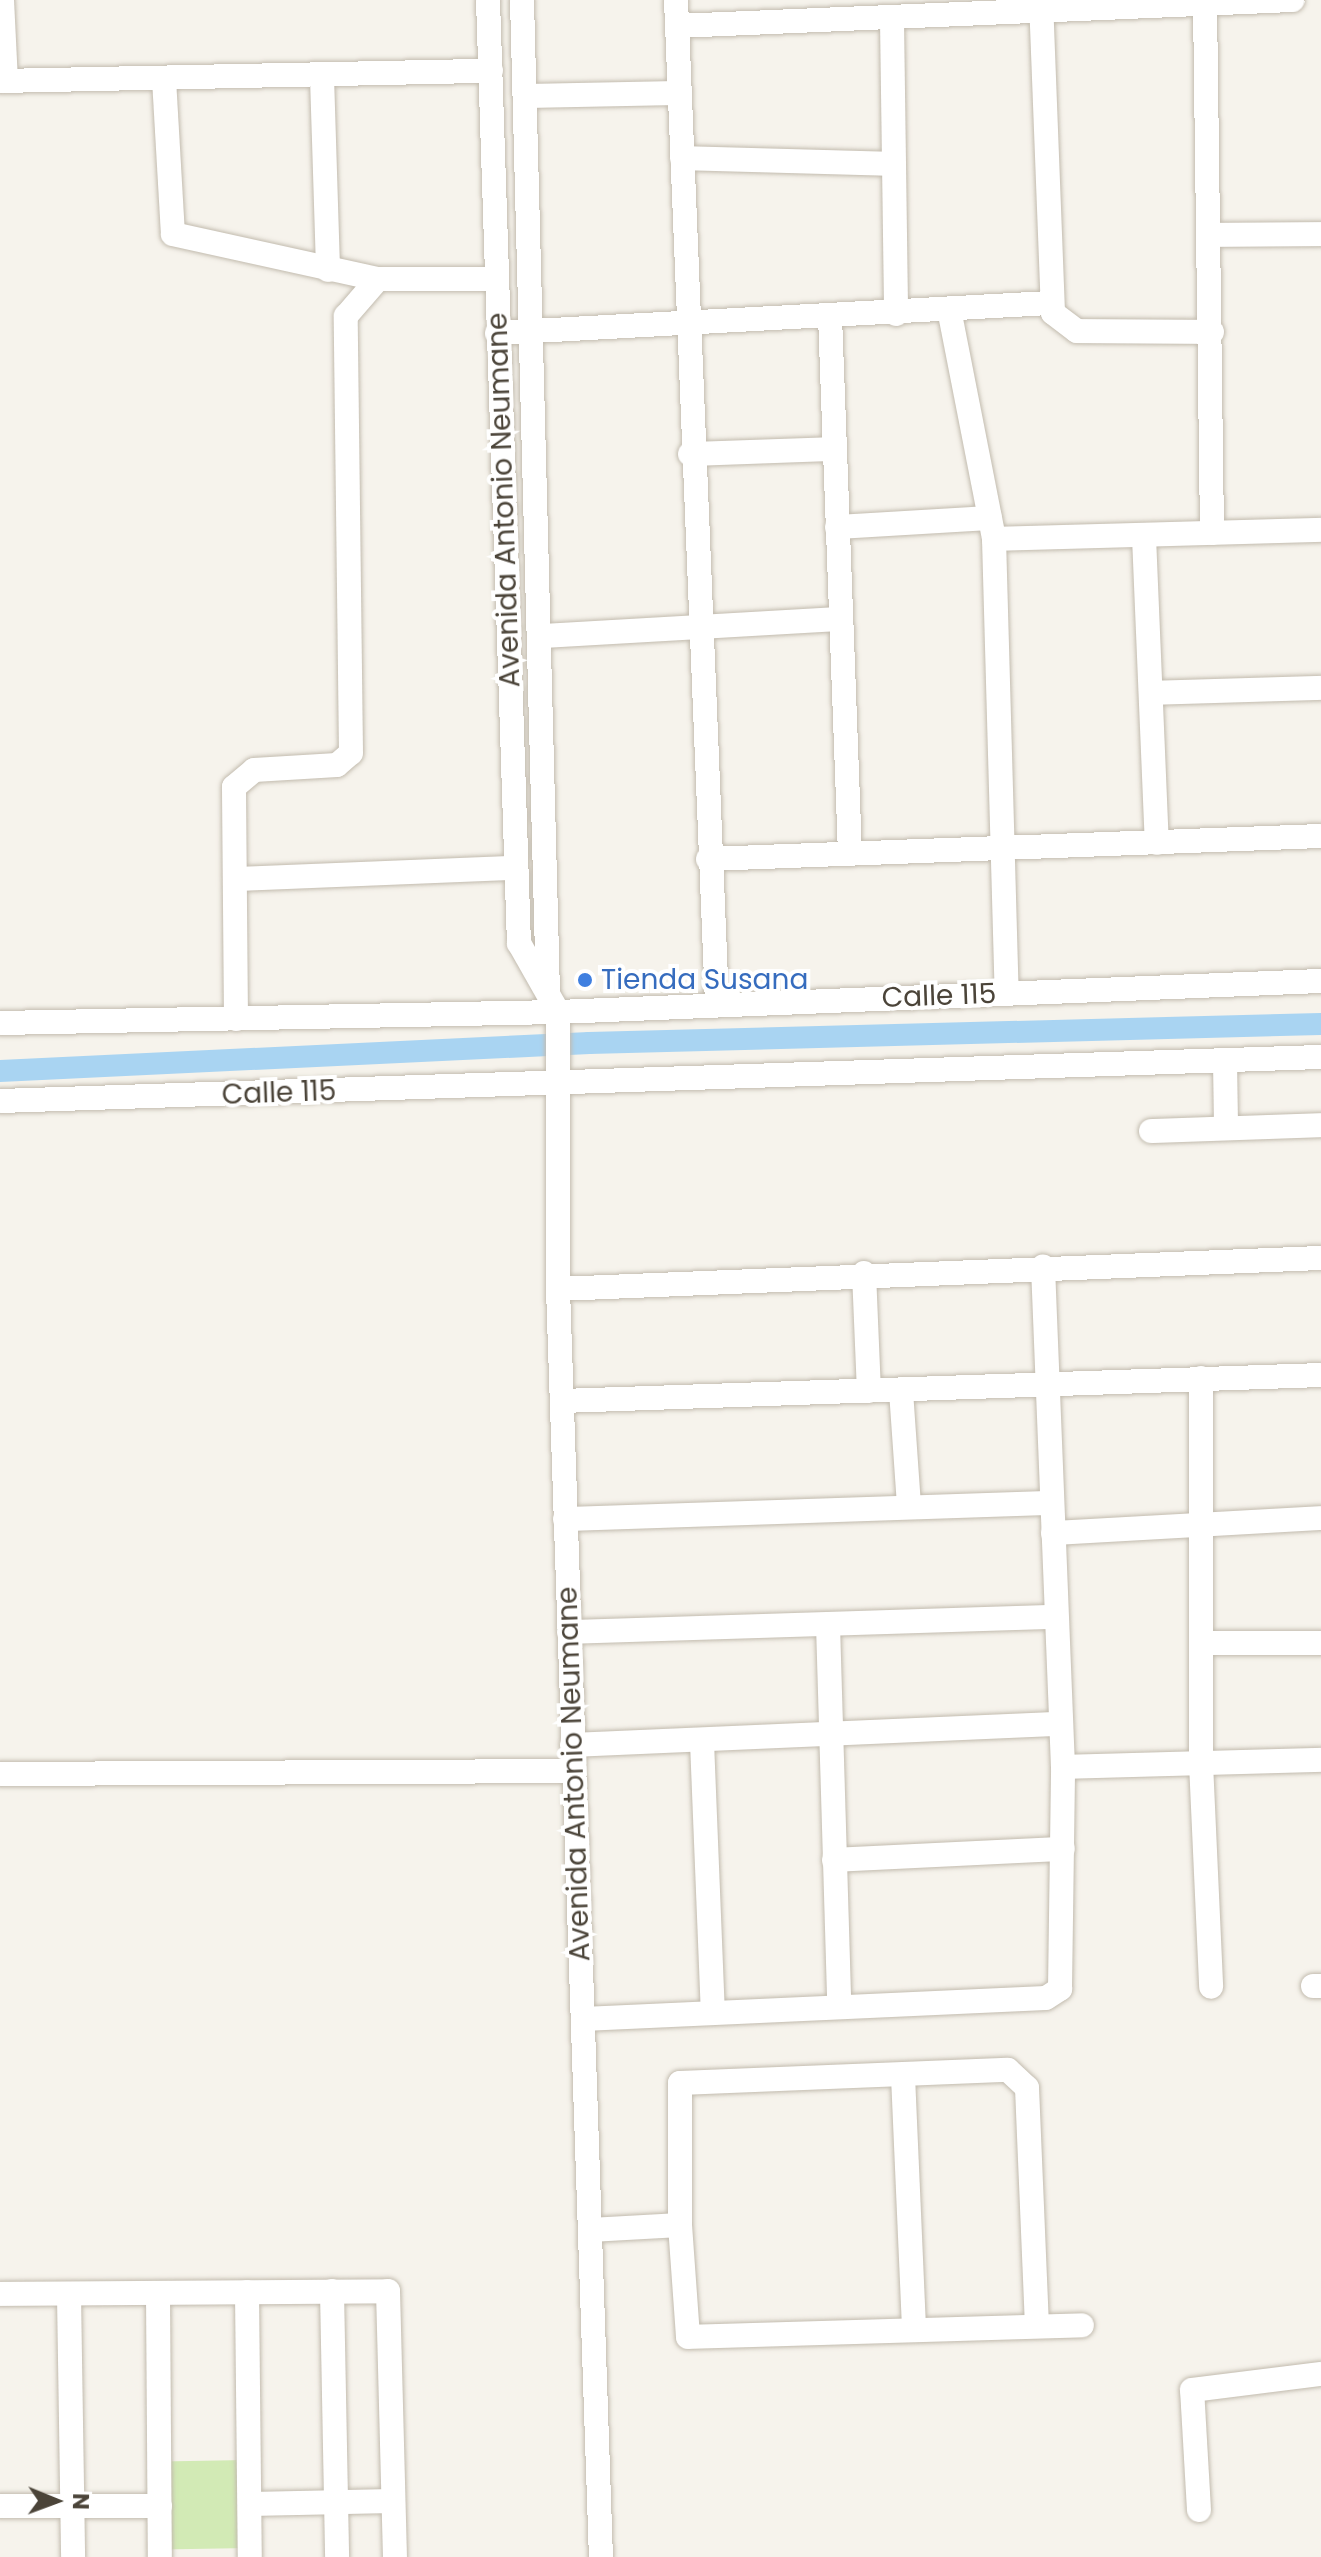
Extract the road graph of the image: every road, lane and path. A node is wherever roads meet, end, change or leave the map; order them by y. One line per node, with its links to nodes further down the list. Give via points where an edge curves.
1 (2, 0): 13 (street)
2 (488, 0): 10 (street, Avenida Antonio Neumane)
3 (522, 0): 15 (street, Avenida Antonio Neumane)
4 (676, 0): 9 (street)
5 (1292, 0): 6 (street)
6 (1205, 3): 7 (street); 19 (street)
7 (1041, 5): 8 (street); 23 (street)
8 (892, 20): 9 (street); 17 (street)
9 (677, 26): 14 (street)
10 (491, 71): 11 (street); 22 (street, Avenida Antonio Neumane)
11 (322, 77): 12 (street); 20 (street)
12 (164, 79): 13 (street); 20 (street, via 173,234)
13 (3, 81)
14 (678, 93): 15 (street); 16 (street)
15 (526, 96): 28 (street, Avenida Antonio Neumane)
16 (682, 158): 17 (street); 27 (street)
17 (894, 164): 25 (street)
18 (1321, 234): 19 (street)
19 (1210, 235): 29 (street)
20 (328, 270): 21 (street)
21 (378, 279): 22 (street); 49 (street, via 346,316 351,753 337,765 254,770 239,779 230,807)
22 (497, 279): 30 (street, Avenida Antonio Neumane)
23 (1049, 303): 24 (street); 29 (street, via 1077,331)
24 (949, 309): 25 (street); 34 (street)
25 (896, 314): 26 (street)
26 (830, 316): 27 (street); 31 (street)
27 (686, 320): 28 (street); 32 (street)
28 (535, 328): 30 (street); 40 (street, Avenida Antonio Neumane)
29 (1212, 332): 36 (street)
30 (497, 333): 48 (street, Avenida Antonio Neumane)
31 (832, 449): 32 (street); 33 (street)
32 (690, 454): 39 (street)
33 (837, 527): 34 (street); 38 (street)
34 (992, 528): 37 (street); 45 (street)
35 (1321, 530): 36 (street)
36 (1212, 533): 37 (street)
37 (1144, 537): 42 (street)
38 (840, 619): 39 (street); 46 (street)
39 (698, 626): 40 (street); 47 (street)
40 (542, 636): 53 (street, Avenida Antonio Neumane)
41 (1321, 688): 42 (street)
42 (1151, 693): 44 (street)
43 (1321, 836): 44 (street)
44 (1157, 843): 45 (street)
45 (1004, 849): 46 (street); 51 (street)
46 (850, 854): 47 (street)
47 (708, 859): 52 (street)
48 (516, 868): 49 (street); 53 (street, Avenida Antonio Neumane, via 519,943)
49 (237, 879): 54 (street)
50 (1321, 981): 51 (street, Calle 115)
51 (1007, 993): 52 (street, Calle 115)
52 (717, 1005): 53 (street, Calle 115)
53 (554, 1008): 54 (street, Calle 115); 58 (street, Avenida Antonio Neumane)
54 (236, 1019): 55 (street, Calle 115)
55 (0, 1023)
56 (1321, 1057): 57 (street, Calle 115)
57 (1225, 1061): 58 (street, Calle 115); 61 (street)
58 (558, 1079): 59 (street, Calle 115); 66 (street, Avenida Antonio Neumane)
59 (0, 1101)
60 (1321, 1125): 61 (street)
61 (1226, 1127): 62 (street)
62 (1151, 1131)
63 (1321, 1258): 64 (street)
64 (1043, 1266): 65 (street); 69 (street)
65 (864, 1273): 66 (street); 70 (street)
66 (558, 1289): 72 (street, Avenida Antonio Neumane)
67 (1321, 1375): 68 (street)
68 (1201, 1378): 69 (street); 77 (street)
69 (1044, 1381): 71 (street); 73 (street)
70 (869, 1391): 71 (street); 72 (street)
71 (901, 1391): 74 (street)
72 (562, 1401): 76 (street, Avenida Antonio Neumane)
73 (1050, 1503): 74 (street); 78 (street)
74 (909, 1506): 76 (street)
75 (1321, 1518): 77 (street)
76 (565, 1519): 81 (street, Avenida Antonio Neumane)
77 (1204, 1522): 78 (street); 82 (street)
78 (1053, 1533): 79 (street)
79 (1052, 1617): 80 (street); 84 (street)
80 (828, 1625): 81 (street); 85 (street)
81 (569, 1632): 87 (street, Avenida Antonio Neumane)
82 (1202, 1643): 83 (street); 89 (street)
83 (1321, 1643)
84 (1060, 1724): 85 (street); 90 (street)
85 (827, 1737): 86 (street); 94 (street)
86 (702, 1742): 87 (street); 97 (street)
87 (572, 1745): 91 (street, Avenida Antonio Neumane)
88 (1321, 1760): 89 (street)
89 (1201, 1763): 90 (street); 95 (street)
90 (1063, 1767): 93 (street)
91 (574, 1771): 92 (street); 98 (street, Avenida Antonio Neumane)
92 (0, 1774)
93 (1063, 1849): 94 (street); 96 (street, via 1060,1989 1046,1998)
94 (834, 1860): 96 (street)
95 (1211, 1987)
96 (839, 2005): 97 (street)
97 (713, 2011): 98 (street)
98 (583, 2019): 101 (street, Avenida Antonio Neumane)
99 (903, 2076): 100 (street, via 680,2083); 108 (street, via 1008,2070 1027,2088); 109 (street)
100 (680, 2225): 101 (street); 109 (street, via 688,2337)
101 (590, 2230): 123 (street, Avenida Antonio Neumane)
102 (332, 2291): 103 (street); 111 (street, via 388,2291); 112 (street)
103 (247, 2292): 105 (street); 113 (street)
104 (0, 2294): 106 (street)
105 (158, 2294): 106 (street); 116 (street)
106 (69, 2295): 115 (street)
107 (1082, 2325): 108 (street)
108 (1037, 2326): 109 (street)
109 (914, 2330)
110 (1321, 2374): 117 (street, via 1192,2390)
111 (393, 2501): 112 (street); 122 (street)
112 (336, 2503): 113 (street); 121 (street)
113 (250, 2504): 120 (street)
114 (0, 2506): 115 (street)
115 (72, 2506): 116 (street); 118 (street)
116 (160, 2506): 119 (street)
117 (1199, 2510)
118 (73, 2557)
119 (160, 2557)
120 (250, 2557)
121 (337, 2557)
122 (395, 2557)
123 (601, 2557)

